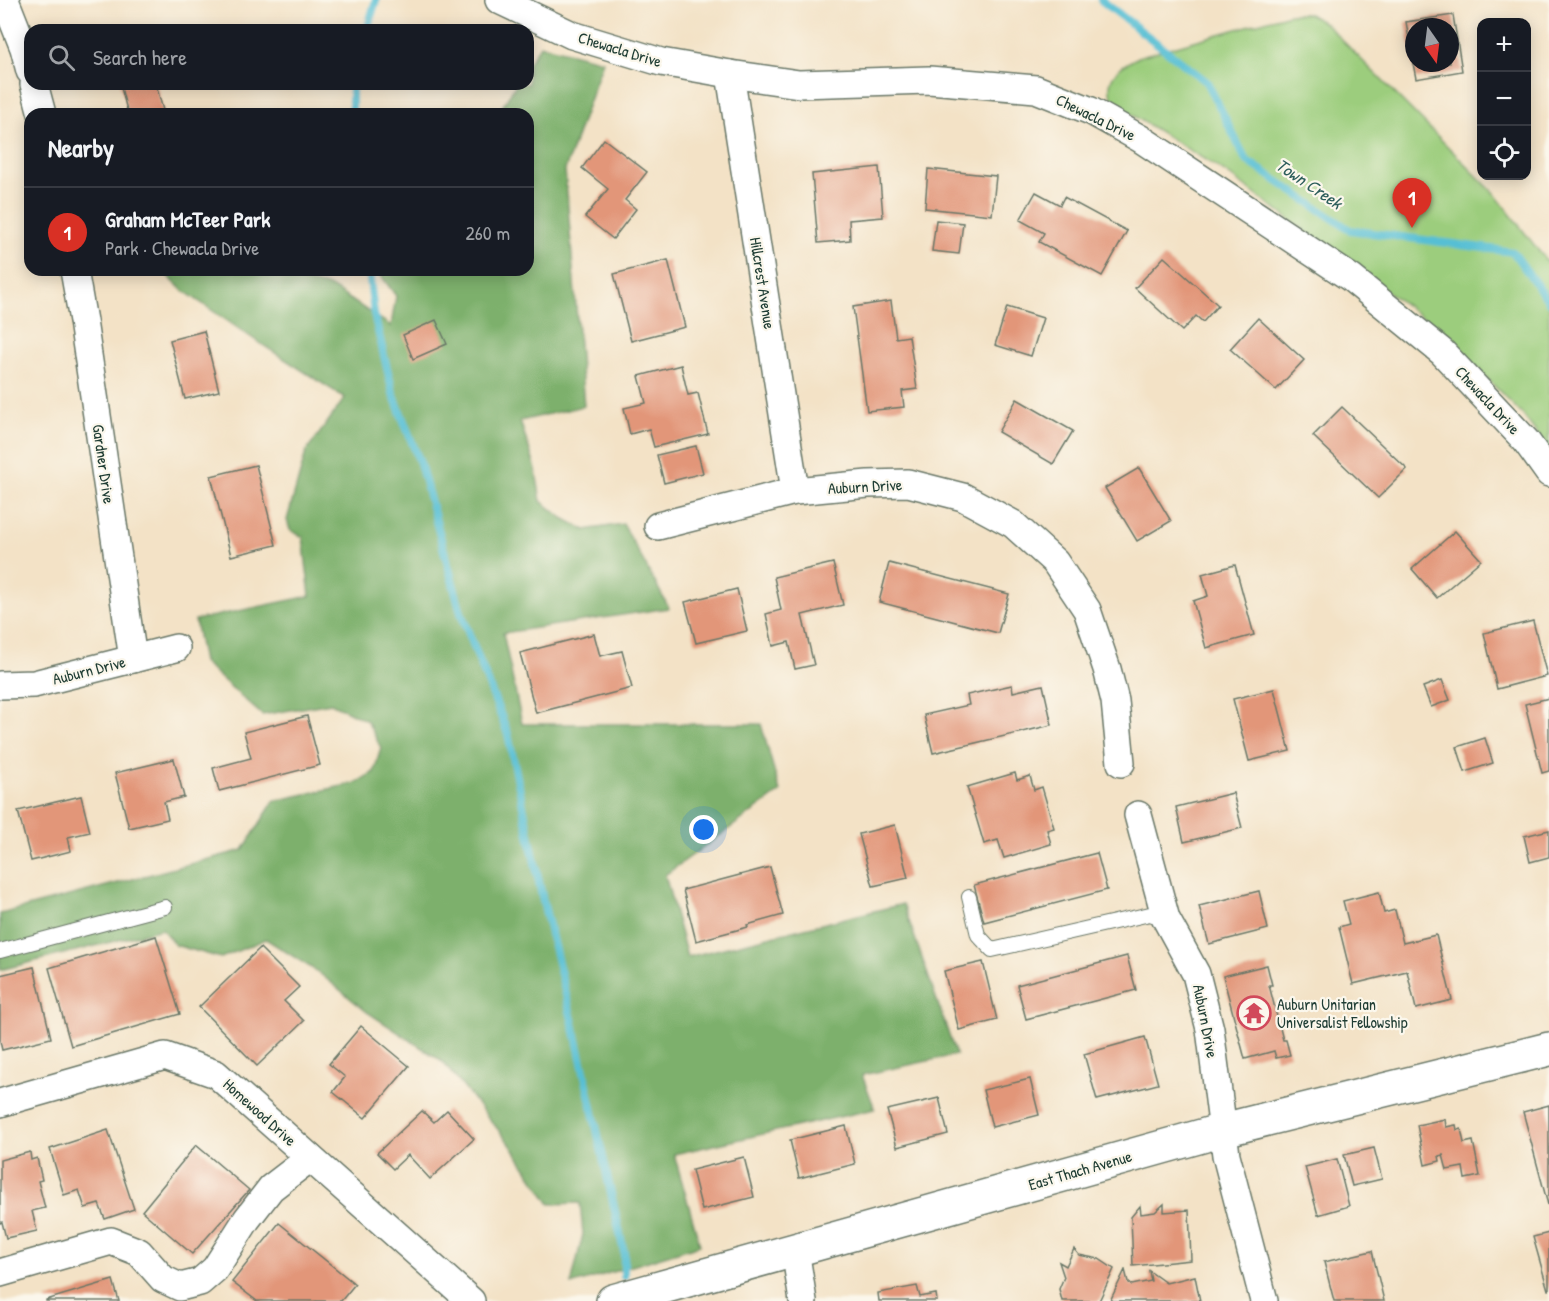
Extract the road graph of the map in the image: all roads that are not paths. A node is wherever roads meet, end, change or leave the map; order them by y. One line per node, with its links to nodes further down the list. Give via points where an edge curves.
1 (5, 0): 3 (street)
2 (500, 0): 4 (street, Chewacla Drive, via 572,35 661,62)
3 (24, 48)
4 (730, 74): 8 (street, Chewacla Drive, via 799,84 929,80 1036,89 1091,111 1141,139 1351,278 1442,352 1526,441); 9 (street, Hillcrest Avenue)
5 (36, 90): 6 (street)
6 (40, 108)
7 (75, 276): 12 (street, Gardner Drive)
8 (1549, 473)
9 (795, 491): 10 (street, Auburn Drive); 14 (street, Auburn Drive, via 908,483 963,497 1013,524 1055,562 1087,610 1115,701)
10 (658, 526)
11 (176, 648): 12 (street, Auburn Drive)
12 (133, 659): 13 (street, Auburn Drive, via 34,684)
13 (0, 685)
14 (1122, 763)
15 (1138, 815): 18 (street, Auburn Drive)
16 (969, 897): 18 (lane, via 978,935 992,950 1150,914)
17 (165, 907): 19 (lane)
18 (1166, 919): 22 (street, Auburn Drive, via 1196,974 1210,1029)
19 (0, 951)
20 (1549, 1049): 22 (street, East Thach Avenue)
21 (0, 1103): 23 (street, Homewood Drive, via 165,1056 216,1074)
22 (1223, 1130): 24 (street, East Thach Avenue); 29 (street, Auburn Drive)
23 (310, 1158): 25 (street, via 271,1188 216,1269 200,1282 180,1287 163,1279 139,1252 111,1241); 26 (street, Homewood Drive)
24 (795, 1250): 27 (street, East Thach Avenue); 28 (street)
25 (0, 1273)
26 (471, 1301)
27 (613, 1301)
28 (803, 1301)
29 (1264, 1301)

